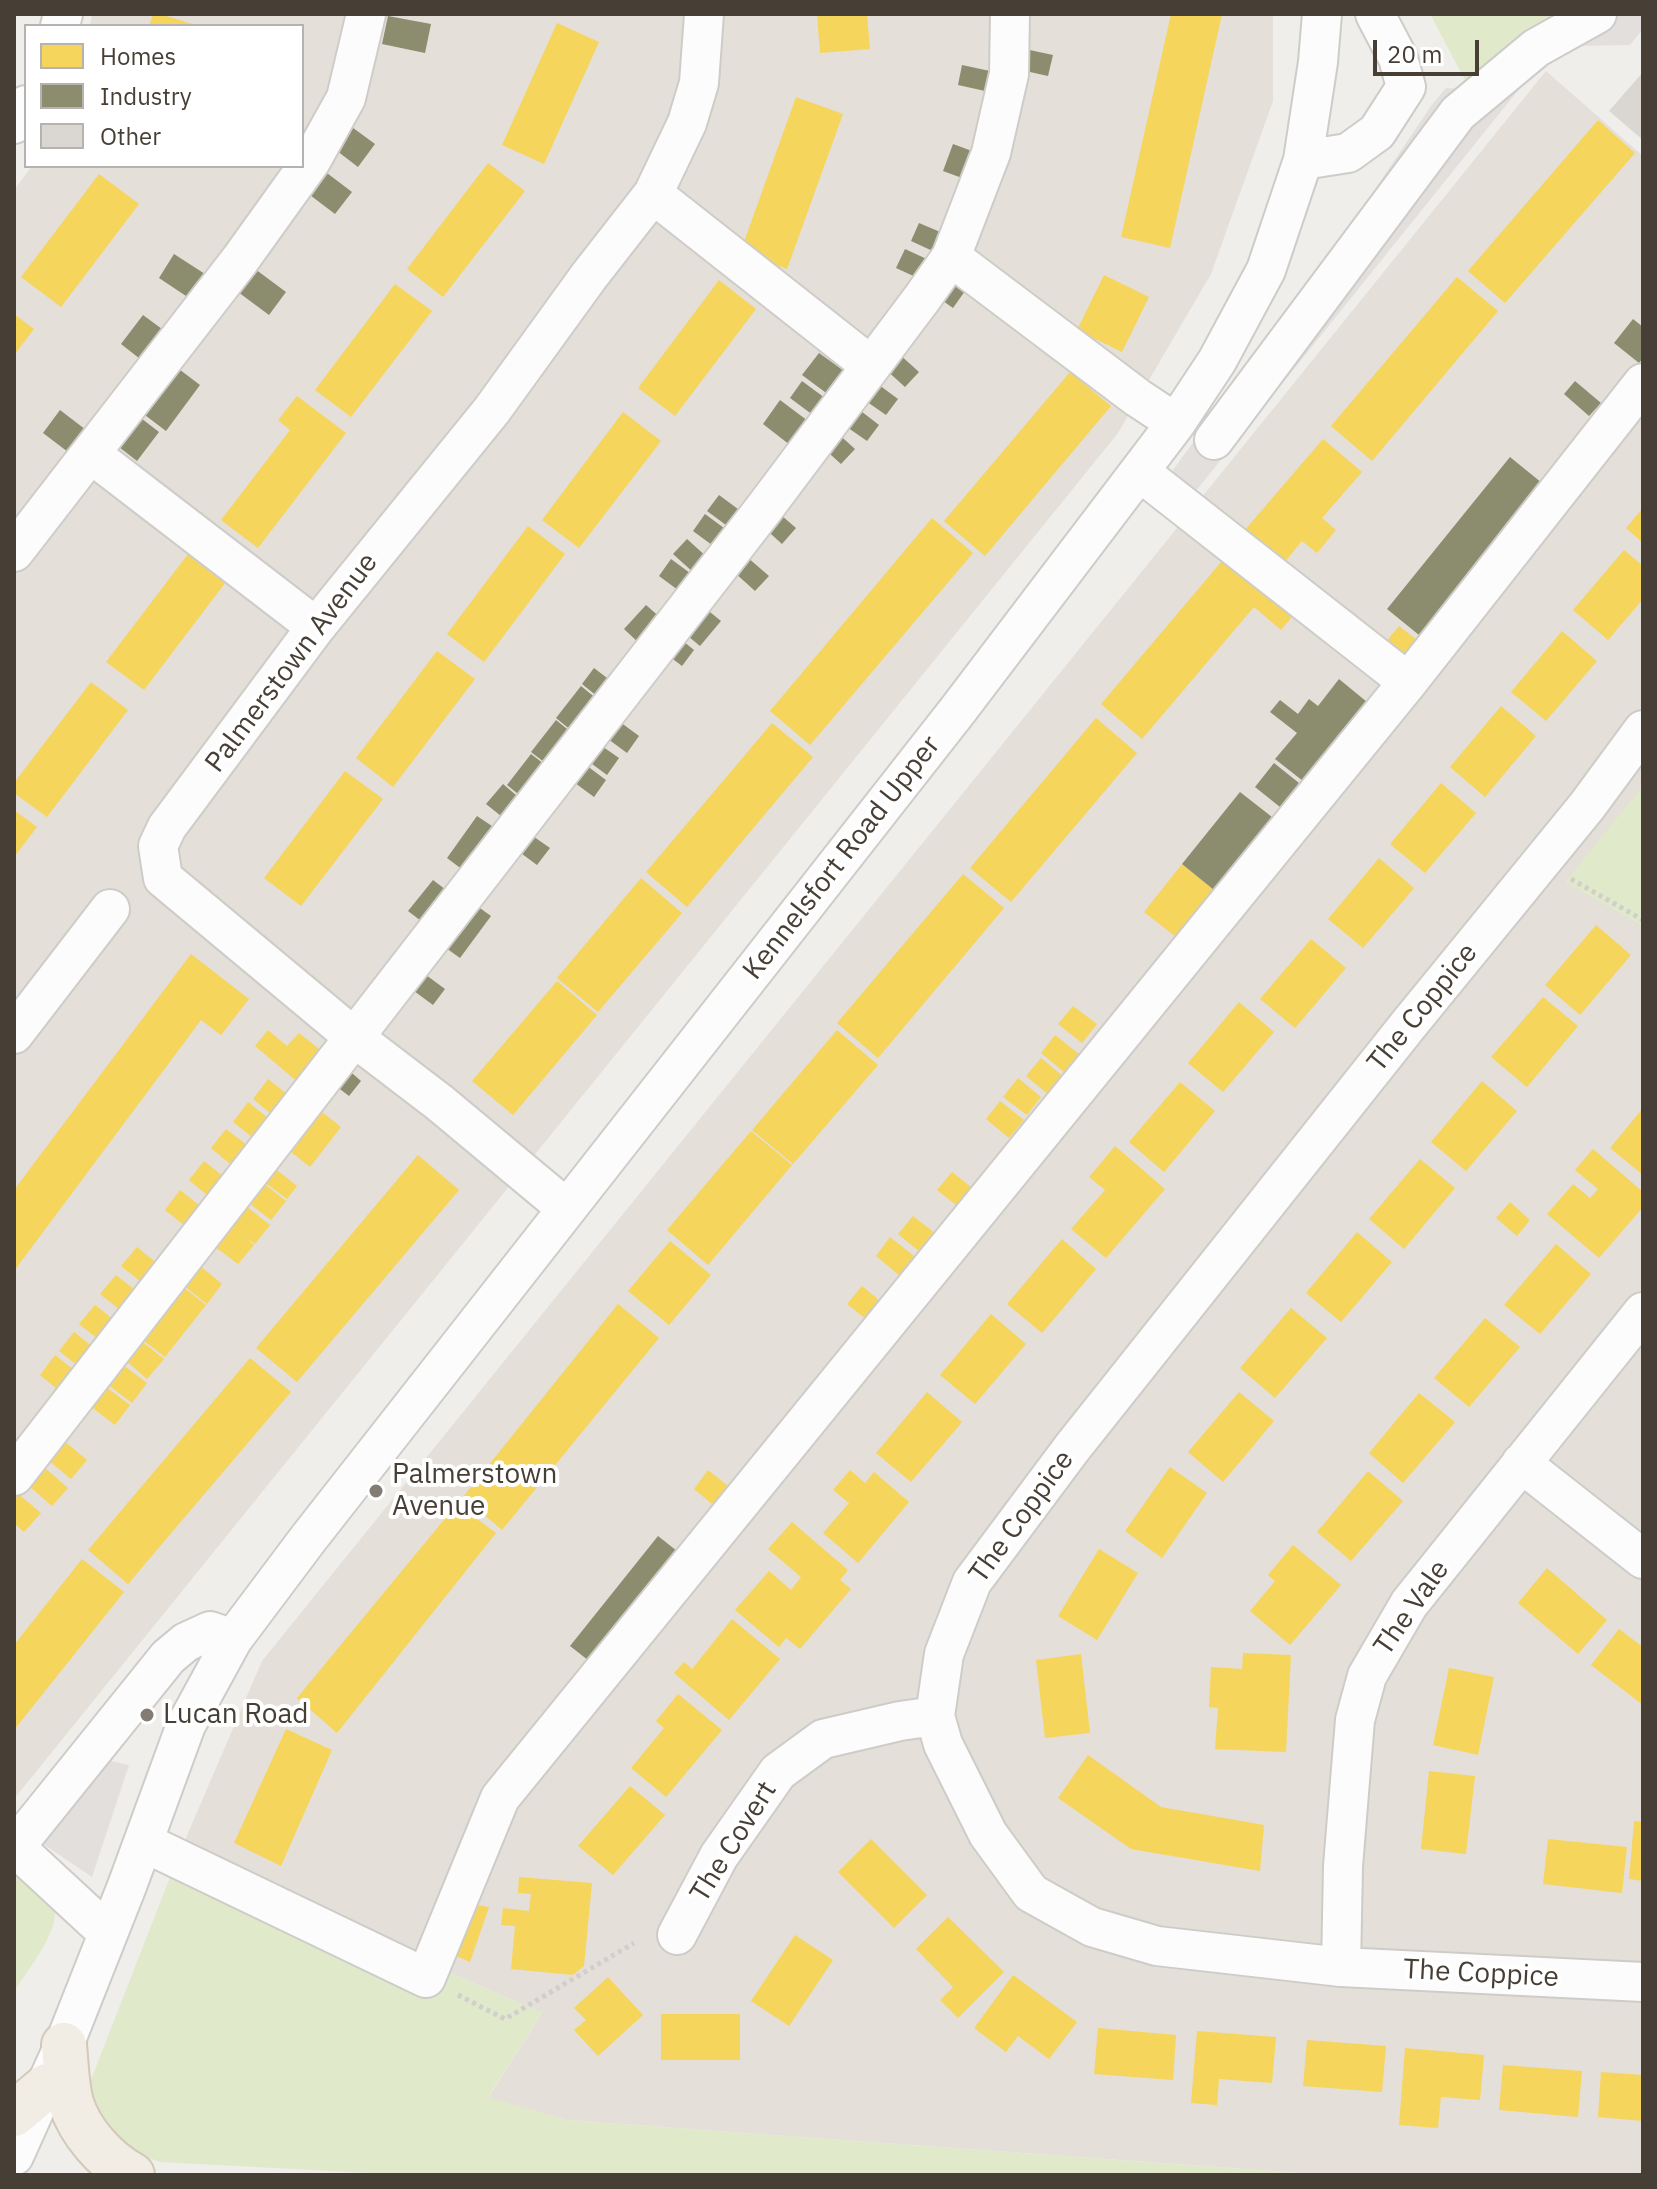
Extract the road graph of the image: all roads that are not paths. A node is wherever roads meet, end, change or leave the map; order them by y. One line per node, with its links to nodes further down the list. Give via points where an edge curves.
1 (366, 14): 16 (street, via 346,98 311,161)
2 (704, 14): 10 (street, Palmerstown Avenue, via 699,83 687,123)
3 (1010, 14): 11 (street, via 1009,74 991,153)
4 (1322, 14): 9 (street, Kennelsfort Road Upper)
5 (1375, 14): 7 (street)
6 (1597, 14): 8 (street, via 1536,48)
7 (1406, 87): 8 (street, via 1437,98); 9 (street, via 1368,139 1348,153)
8 (1458, 113): 15 (street)
9 (1303, 160): 14 (street, Kennelsfort Road Upper, via 1266,270)
10 (653, 194): 12 (street); 19 (street, Palmerstown Avenue, via 492,410)
11 (951, 257): 12 (street); 14 (street)
12 (870, 365): 24 (street)
13 (1643, 383): 20 (street)
14 (1176, 423): 17 (street, Kennelsfort Road Upper)
15 (1214, 440)
16 (91, 454): 18 (street); 19 (street)
17 (1140, 472): 20 (street); 25 (street, Kennelsfort Road Upper)
18 (14, 552)
19 (316, 627): 24 (street, Palmerstown Avenue, via 158,846 163,878)
20 (1408, 682): 32 (street, via 500,1798 426,1978)
21 (1643, 730): 31 (street, The Coppice, via 1072,1448 972,1582 944,1654)
22 (110, 909): 23 (street)
23 (14, 1034)
24 (355, 1038): 25 (street, Palmerstown Avenue); 27 (street)
25 (566, 1208): 30 (street, Kennelsfort Road Upper)
26 (1643, 1312): 28 (street, The Vale)
27 (19, 1457)
28 (1521, 1463): 29 (street); 36 (street, The Vale, via 1409,1604 1367,1676 1355,1720)
29 (1643, 1559)
30 (233, 1639): 32 (street, Kennelsfort Road Upper, via 186,1725); 33 (street, via 210,1631 168,1657)
31 (935, 1716): 35 (street, The Covert, via 823,1739 778,1772 719,1856); 36 (street, The Coppice, via 943,1744 988,1834 1031,1893 1092,1927 1157,1946)
32 (143, 1842): 34 (street, Kennelsfort Road Upper)
33 (15, 1847): 34 (street)
34 (108, 1931): 38 (street, Kennelsfort Road Upper)
35 (677, 1935)
36 (1341, 1967): 37 (street, The Coppice)
37 (1643, 1982)
38 (64, 2045): 39 (street, Kennelsfort Road Upper); 42 (main road, via 76,2113 91,2141)
39 (47, 2086): 40 (main road); 41 (street, Kennelsfort Road Upper)
40 (14, 2114)
41 (14, 2156)
42 (132, 2175)

